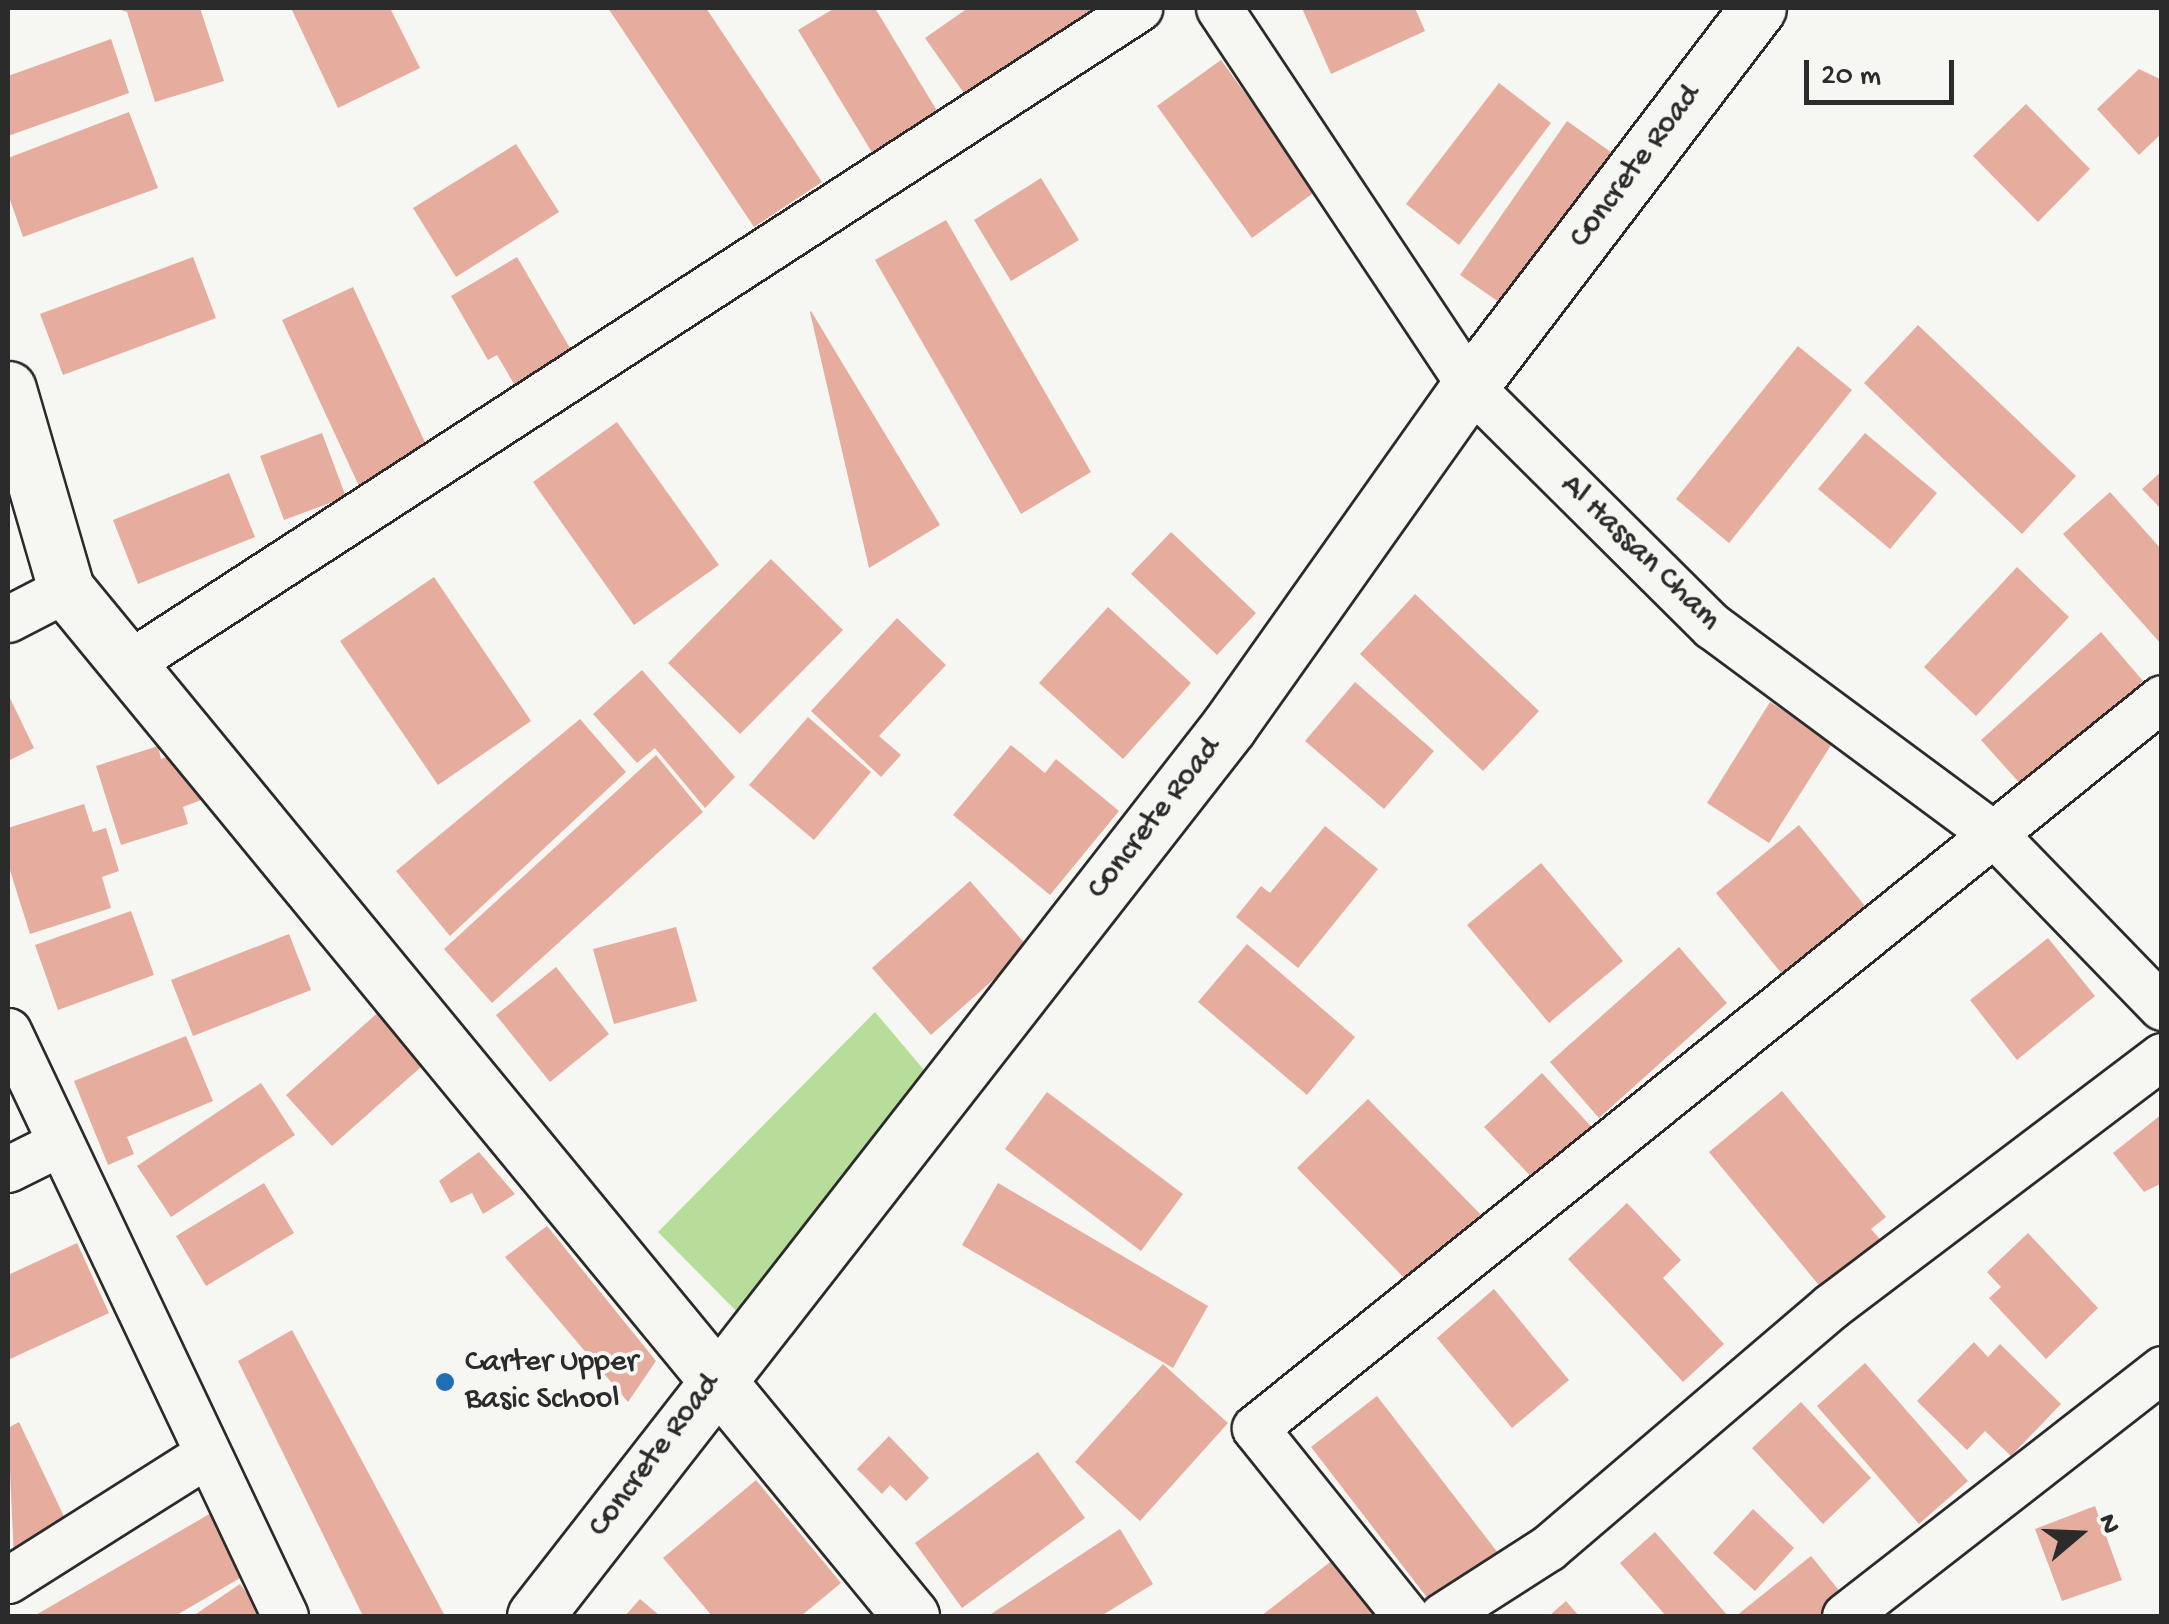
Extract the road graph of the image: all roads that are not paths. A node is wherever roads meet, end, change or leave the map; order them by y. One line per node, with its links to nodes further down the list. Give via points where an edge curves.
1 (1139, 8): 8 (street)
2 (1219, 8): 4 (street, Al Hassan Cham)
3 (1758, 8): 4 (street, Concrete Road)
4 (1470, 386): 10 (street, Al Hassan Cham, via 1712,626); 17 (street, Concrete Road, via 1229,726)
5 (8, 389): 6 (street)
6 (66, 589): 7 (street); 8 (street)
7 (8, 618)
8 (131, 662): 17 (street)
9 (2162, 698): 10 (street)
10 (1996, 836): 11 (street, Al Hassan Cham); 23 (street, via 1256,1428)
11 (2162, 1007)
12 (8, 1030): 14 (street)
13 (2162, 1056): 24 (street, via 1830,1307 1548,1548)
14 (60, 1143): 15 (street); 18 (street)
15 (8, 1169)
16 (2162, 1369): 25 (street)
17 (715, 1375): 21 (street, Concrete Road); 22 (street)
18 (207, 1454): 19 (street); 20 (street)
19 (8, 1580)
20 (284, 1616)
21 (535, 1616)
22 (911, 1616)
23 (1406, 1616)
24 (1442, 1616)
25 (1845, 1616)

